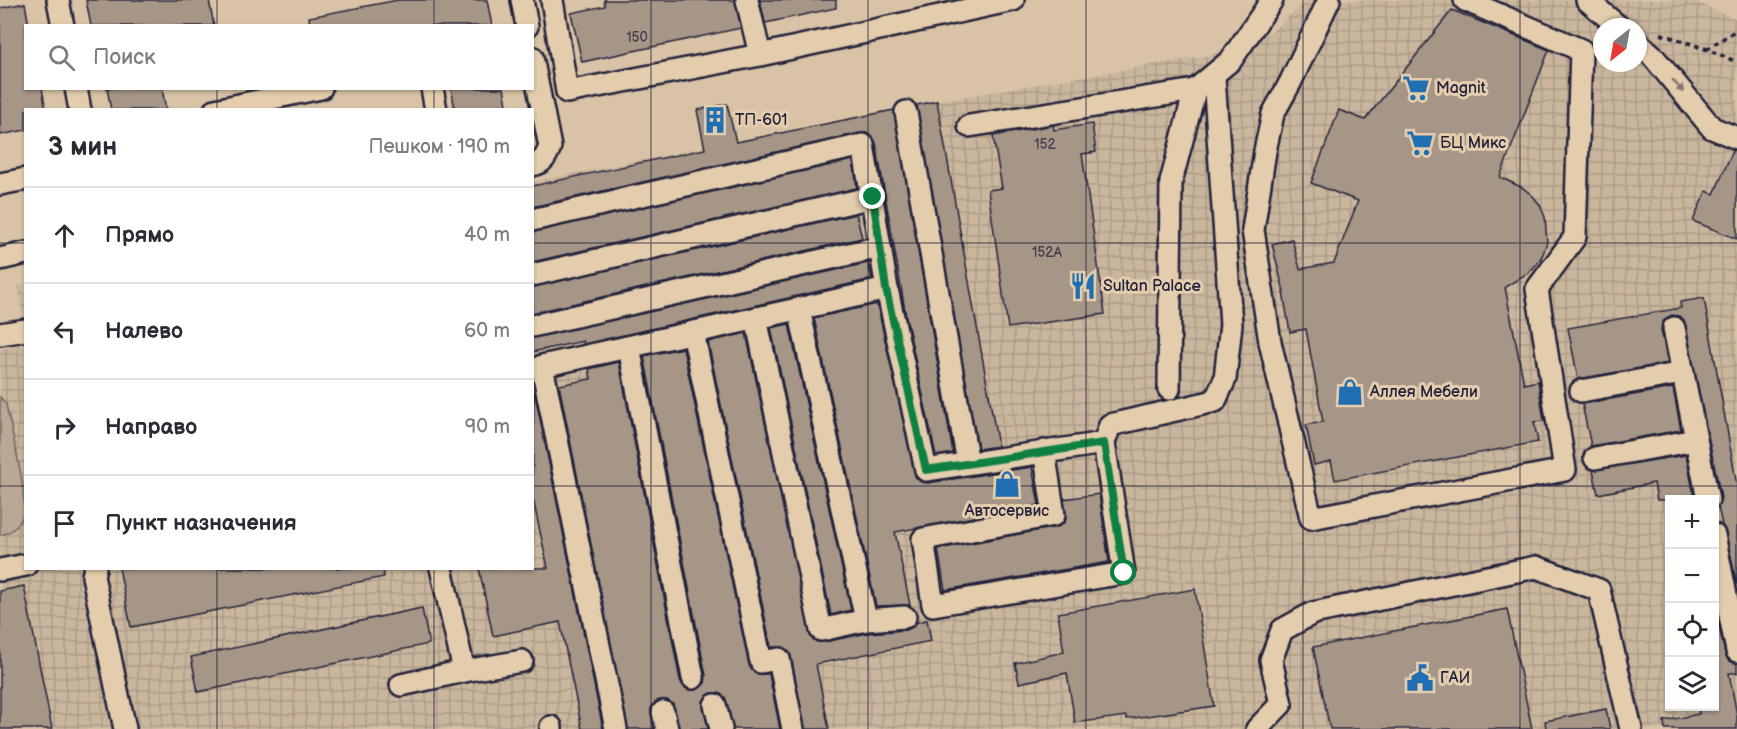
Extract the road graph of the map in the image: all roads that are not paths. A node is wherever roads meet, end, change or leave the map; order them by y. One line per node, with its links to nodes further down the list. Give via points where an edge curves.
1 (58, 0): 11 (lane)
2 (522, 0): 12 (lane)
3 (552, 0): 14 (lane, via 567,92)
4 (747, 0): 14 (lane)
5 (1013, 0): 14 (lane)
6 (1272, 0): 16 (lane, via 1231,60)
7 (1329, 0): 8 (lane, via 1273,114 1253,230 1270,342 1311,518 1565,471 1537,289 1575,237 1581,50)
8 (1465, 0)
9 (1587, 0): 10 (lane)
10 (1608, 18)
11 (63, 24)
12 (527, 24)
13 (1647, 51): 26 (lane, one-way to 26, via 1712,128)
14 (760, 55)
15 (534, 67): 27 (lane, via 550,147 546,158)
16 (1214, 77): 20 (lane); 49 (lane, via 1231,324 1225,379 1215,401 1110,425)
17 (76, 90): 21 (lane)
18 (311, 90): 22 (lane)
19 (432, 90): 23 (lane)
20 (1195, 90): 25 (lane); 46 (lane, via 1171,182)
21 (80, 108)
22 (224, 108)
23 (436, 108)
24 (906, 112): 52 (lane)
25 (969, 126)
26 (1737, 138)
27 (534, 165)
28 (24, 179): 29 (lane)
29 (0, 184)
30 (873, 197): 31 (lane, via 863,145); 32 (lane); 35 (lane)
31 (534, 220)
32 (880, 247): 36 (lane); 39 (lane)
33 (24, 253): 34 (lane)
34 (0, 259)
35 (534, 275)
36 (886, 289): 37 (lane); 52 (lane, via 926,470)
37 (799, 309): 38 (lane); 60 (lane)
38 (756, 318): 42 (lane); 60 (lane, via 821,630)
39 (534, 326)
40 (1674, 328): 45 (lane)
41 (24, 330): 43 (lane)
42 (693, 332): 44 (lane); 70 (lane, via 760,662 779,658)
43 (0, 334)
44 (629, 347): 64 (lane); 68 (lane, via 542,366)
45 (1683, 374): 47 (lane); 48 (lane)
46 (1169, 389)
47 (1581, 391)
48 (1696, 440): 51 (lane); 53 (lane)
49 (1104, 443): 50 (lane); 50 (lane, via 1124,573 933,605 923,539 1054,515)
50 (1044, 451): 52 (lane)
51 (1595, 458)
52 (968, 463)
53 (1707, 495)
54 (1717, 549): 61 (lane)
55 (24, 565): 56 (lane)
56 (0, 570)
57 (94, 570): 67 (lane)
58 (441, 570): 63 (lane)
59 (904, 617): 60 (lane)
60 (866, 621)
61 (1737, 651)
62 (522, 661): 63 (lane)
63 (464, 671): 65 (lane)
64 (693, 678)
65 (401, 685)
66 (715, 705): 69 (lane)
67 (125, 729)
68 (616, 729)
69 (721, 729)
70 (793, 729)
71 (1257, 729): 72 (lane, via 1281,704 1271,660 1282,630 1312,613 1536,567 1599,590)
72 (1630, 729)

